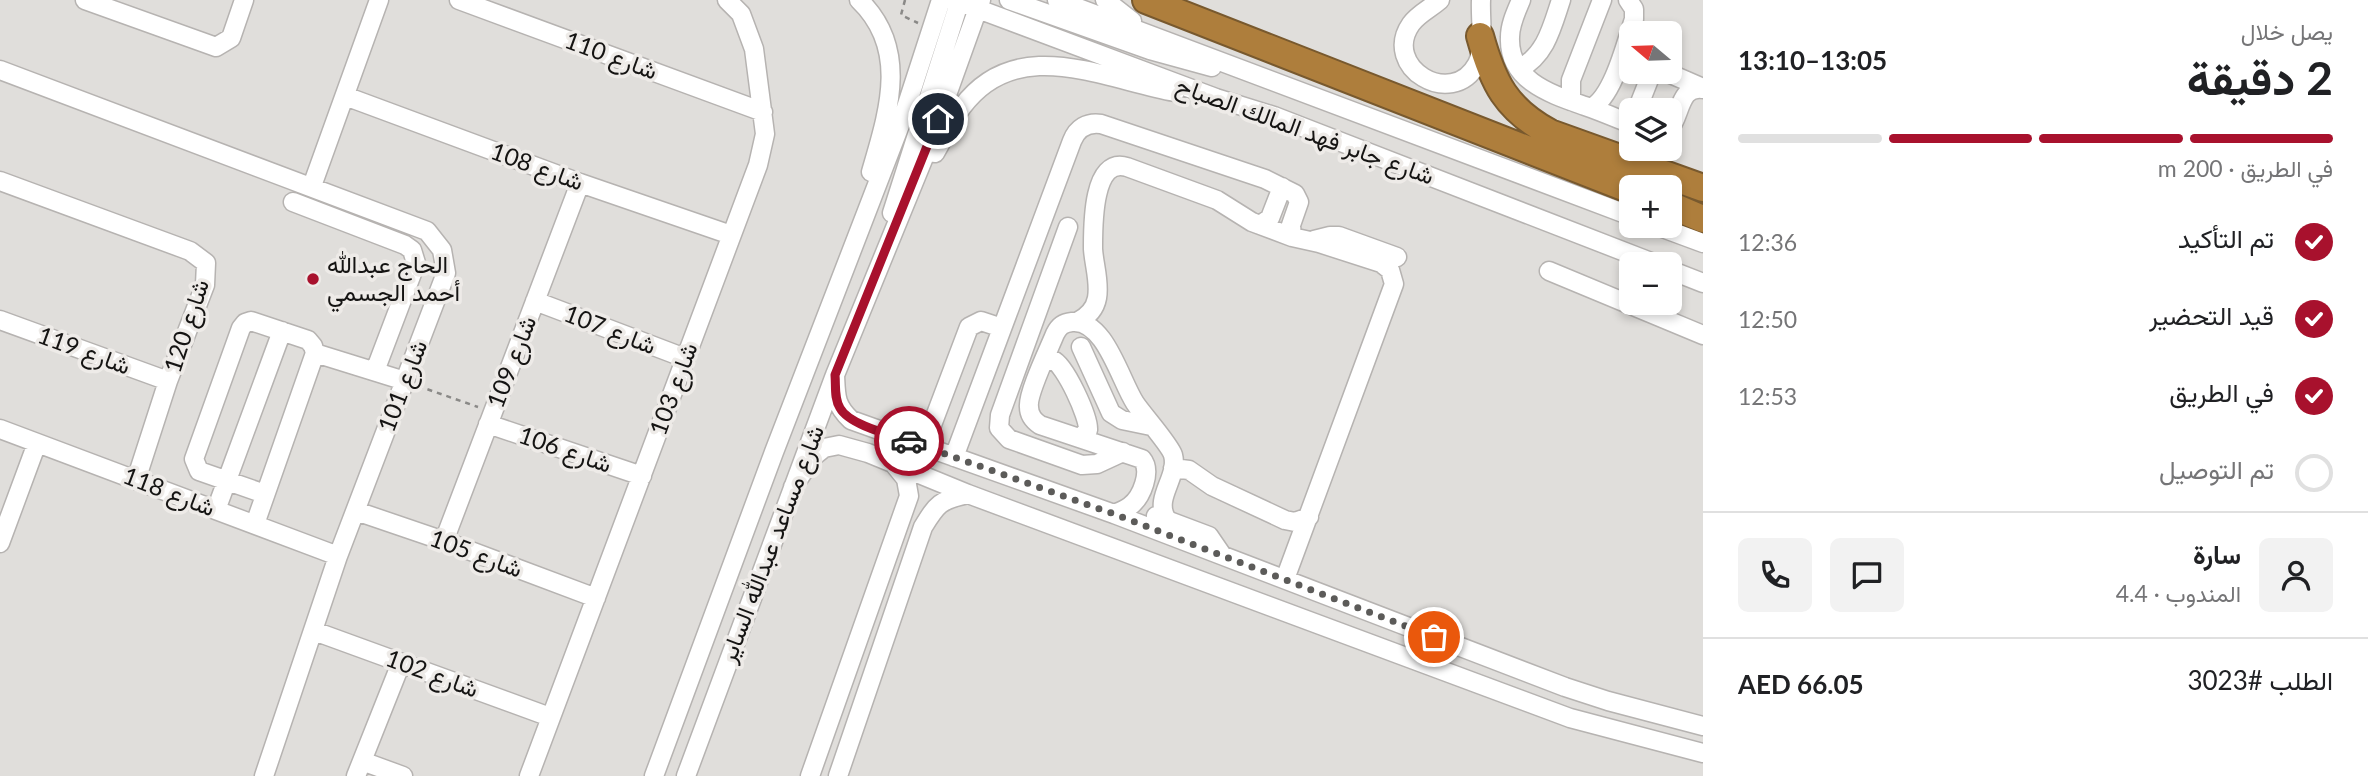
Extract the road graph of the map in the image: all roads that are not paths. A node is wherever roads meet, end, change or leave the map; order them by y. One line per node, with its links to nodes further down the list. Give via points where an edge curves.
1 (85, 0): 2 (street, via 216,47 231,38)
2 (244, 0)
3 (379, 0): 26 (street)
4 (459, 0): 31 (street, شارع 110)
5 (727, 0): 31 (street, شارع 103, via 741,13 754,49)
6 (859, 0): 51 (street, via 887,44 892,87)
7 (941, 0): 51 (street, شارع مساعد عبدالله الساير, via 902,120)
8 (1009, 0): 23 (street, via 1168,57)
9 (1057, 0): 19 (street, شارع جابر فهد المالك الصباح)
10 (1105, 0): 19 (street)
11 (1146, 0): 37 (highway)
12 (1440, 0): 20 (street, via 1417,17 1405,37 1407,61 1415,72 1435,83 1459,81 1476,66)
13 (1481, 0): 20 (street)
14 (1521, 0): 21 (street, via 1510,36)
15 (1562, 0): 21 (street, via 1542,50)
16 (1628, 0): 30 (street, via 1634,19 1607,92)
17 (968, 2): 27 (street, شارع جابر فهد المالك الصباح); 36 (street, شارع مساعد عبدالله الساير); 56 (street, via 898,190)
18 (1602, 2): 28 (street, via 1571,80)
19 (1152, 35): 23 (street, شارع جابر فهد المالك الصباح)
20 (1480, 36): 39 (highway, via 1500,89 1535,125)
21 (1519, 69): 28 (street, via 1533,84)
22 (0, 70): 40 (street, شارع 101)
23 (1250, 72): 44 (street, شارع جابر فهد المالك الصباح)
24 (1682, 77): 25 (street)
25 (1703, 88): 29 (street, via 1685,94)
26 (345, 96): 35 (street, شارع 108); 40 (street)
27 (1216, 98): 36 (street, via 1153,88 1070,66 1023,67 978,88); 55 (street, شارع جابر فهد المالك الصباح, via 1274,116)
28 (1572, 101): 30 (street)
29 (1682, 102)
30 (1591, 108): 32 (street)
31 (763, 113): 49 (street, شارع 103, via 765,134 758,165)
32 (1619, 115)
33 (1151, 165): 42 (street, via 1216,189)
34 (0, 181): 73 (street, شارع 120, via 190,251 206,263 205,285)
35 (580, 183): 49 (street, شارع 108); 61 (street, شارع 109)
36 (913, 185): 56 (street, شارع مساعد عبدالله الساير)
37 (1619, 185)
38 (1282, 187): 47 (street, via 1270,218); 52 (street, via 1299,199); 64 (street, via 1101,124 1083,126 1074,135)
39 (1703, 188)
40 (319, 189): 45 (street); 74 (street, شارع 101, via 428,231 442,250 446,273)
41 (292, 202): 45 (street)
42 (1230, 207): 47 (street); 63 (street, via 1122,166 1105,171 1094,229 1097,295 1093,308)
43 (1682, 210): 46 (highway)
44 (1619, 211)
45 (318, 212): 71 (street, via 405,245 415,256)
46 (1703, 219)
47 (1260, 225): 52 (street)
48 (1072, 228): 82 (street, via 1052,297 1038,311 998,424 1009,439 1082,465 1097,464)
49 (731, 235): 69 (street, شارع 103)
50 (1682, 235): 54 (street)
51 (856, 236): 119 (street, شارع مساعد عبدالله الساير)
52 (1292, 237): 53 (street)
53 (1312, 241): 60 (street, via 1381,263 1390,270); 60 (street, via 1339,236 1400,258)
54 (1703, 243)
55 (1625, 252)
56 (884, 253): 72 (street, شارع مساعد عبدالله الساير)
57 (1549, 271): 66 (street)
58 (1682, 275): 59 (street)
59 (1703, 283)
60 (1394, 284): 97 (street)
61 (535, 301): 69 (street, شارع 107); 75 (street, شارع 109)
62 (0, 320): 73 (street, شارع 119)
63 (1077, 322): 70 (street, via 1060,326); 78 (street, via 1101,337 1123,384)
64 (1002, 328): 81 (street, via 981,321 969,327); 84 (street)
65 (282, 331): 68 (street, via 308,340); 90 (street); 90 (street, via 251,321 241,328 194,459 199,471)
66 (1703, 335)
67 (1084, 345): 78 (street, via 1128,422)
68 (314, 353): 71 (street); 92 (street)
69 (685, 358): 88 (street, شارع 103)
70 (1044, 362): 79 (street, via 1059,362 1087,418 1088,430); 79 (street, via 1029,402 1030,415 1040,425)
71 (375, 372): 74 (street)
72 (835, 375): 77 (street, via 840,410 851,420); 91 (street, شارع مساعد عبدالله الساير)
73 (168, 381): 89 (street, شارع 120)
74 (405, 381): 95 (street, شارع 101)
75 (490, 418): 88 (street, شارع 106); 102 (street, شارع 109)
76 (0, 430): 80 (street, شارع 118)
77 (877, 430): 81 (street); 83 (street, via 869,440)
78 (1155, 431): 86 (street, via 1154,449); 87 (street, via 1171,449)
79 (1080, 438): 82 (street)
80 (37, 443): 89 (street, شارع 118); 103 (street)
81 (924, 446): 84 (street)
82 (1123, 452): 86 (street)
83 (868, 453): 85 (street); 91 (street, via 839,445 824,448)
84 (954, 457): 96 (street)
85 (893, 463): 93 (street); 121 (street, via 906,479 909,496)
86 (1145, 464): 87 (street); 96 (street, via 1134,502)
87 (1172, 470): 97 (street, via 1189,470 1212,486 1285,520); 98 (street, via 1162,503)
88 (642, 476): 108 (street, شارع 103)
89 (136, 480): 94 (street, شارع 118)
90 (226, 480): 92 (street); 94 (street)
91 (793, 487): 120 (street, شارع مساعد عبدالله الساير)
92 (265, 494): 100 (street)
93 (968, 494): 109 (street); 122 (street, via 936,505 923,527)
94 (216, 510): 100 (street, شارع 118)
95 (356, 511): 102 (street, شارع 105); 105 (street, شارع 101)
96 (1114, 514): 99 (street)
97 (1309, 517): 106 (street)
98 (1166, 518): 99 (street, via 1149,516); 101 (street)
99 (1135, 522): 104 (street)
100 (254, 524): 105 (street, شارع 118)
101 (1213, 540): 104 (street); 106 (street)
102 (444, 541): 108 (street, شارع 105)
103 (0, 543)
104 (1222, 555): 106 (street)
105 (338, 556): 110 (street, شارع 101)
106 (1287, 574): 107 (street)
107 (1330, 596): 109 (street); 113 (street, via 1579,692)
108 (596, 598): 112 (street, شارع 103)
109 (1321, 624): 114 (street, via 1584,723)
110 (314, 631): 111 (street, شارع 102); 116 (street, شارع 101)
111 (401, 663): 112 (street, شارع 102); 115 (street)
112 (550, 717): 118 (street, شارع 103)
113 (1702, 724)
114 (1703, 752)
115 (359, 768): 117 (street)
116 (264, 776)
117 (403, 776)
118 (529, 776)
119 (654, 776)
120 (685, 776)
121 (810, 776)
122 (838, 776)

